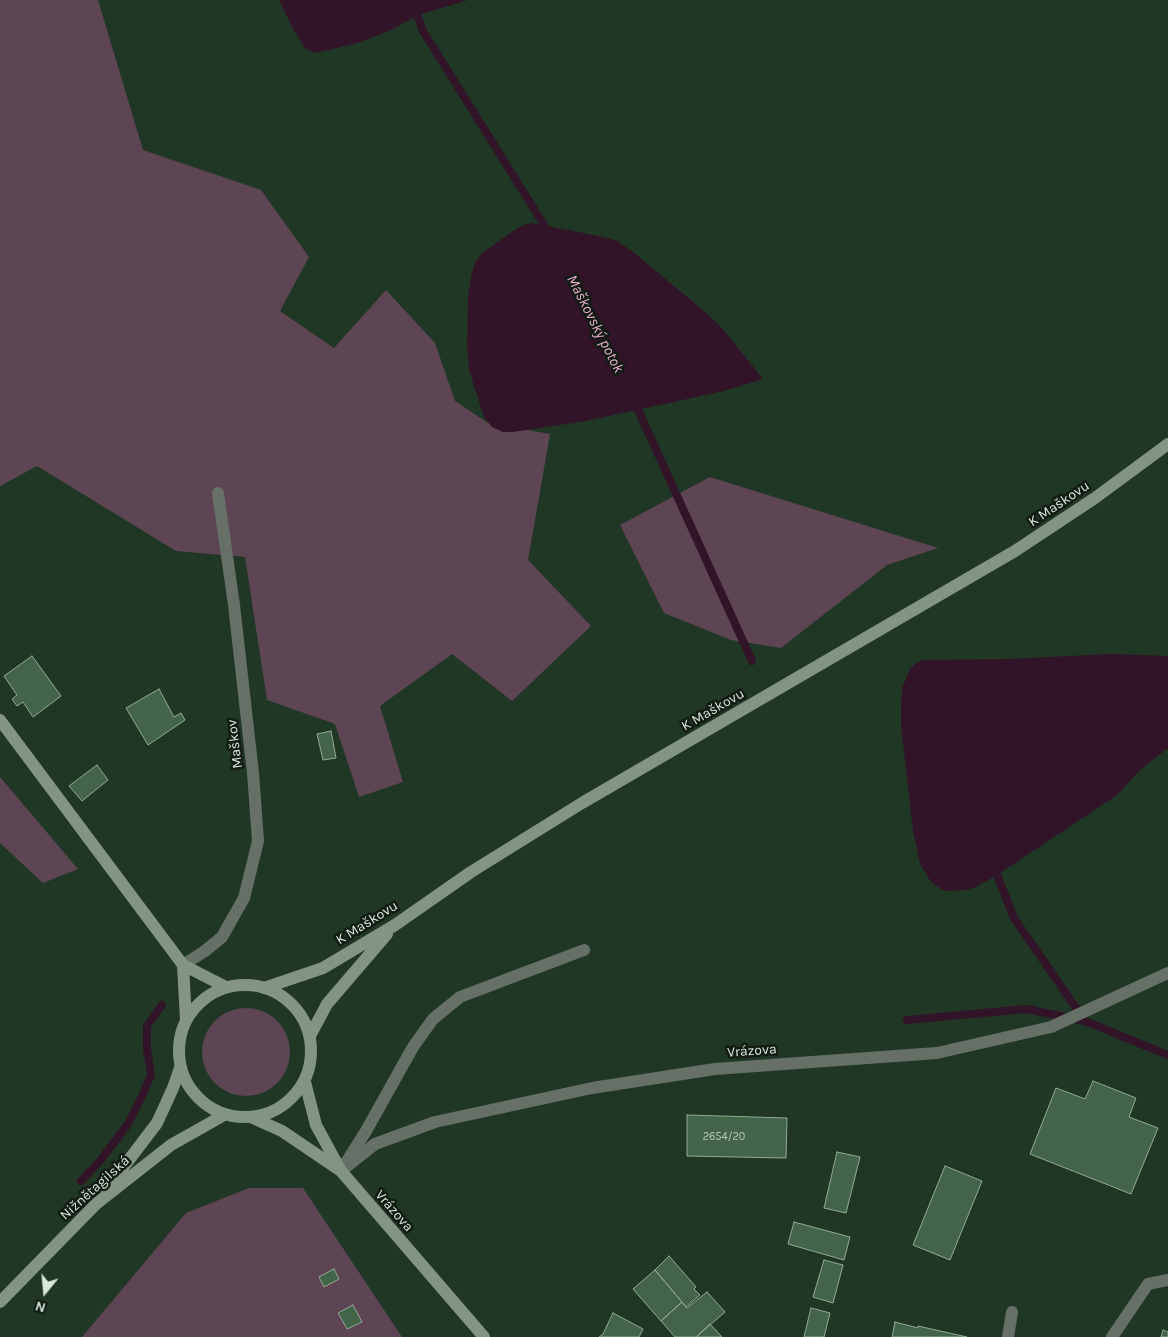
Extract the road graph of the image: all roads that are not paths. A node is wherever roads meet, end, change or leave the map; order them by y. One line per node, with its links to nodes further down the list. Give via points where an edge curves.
1 (1168, 444): 4 (main road, K Maškovu, via 1015,551 582,803)
2 (218, 493): 6 (street, Maškov, via 234,605 258,841 244,898 222,936)
3 (0, 720): 6 (main road)
4 (395, 924): 9 (main road, K Maškovu, via 323,968); 11 (main road, via 327,1004)
5 (584, 950): 16 (street, via 460,997 433,1019 413,1047)
6 (183, 965): 8 (main road); 10 (main road)
7 (1168, 973): 16 (street, Vrázova, via 1051,1027 938,1054 715,1069 592,1088 436,1122 375,1144)
8 (226, 987): 9 (main road); 10 (main road, via 210,994)
9 (264, 988): 11 (main road, via 294,1006)
10 (186, 1020): 12 (main road, via 180,1035)
11 (310, 1036): 13 (main road, via 312,1052)
12 (180, 1068): 14 (main road, via 189,1088 204,1104); 17 (main road, via 157,1123)
13 (305, 1082): 15 (main road, via 292,1099 274,1112); 16 (main road, Vrázova, via 316,1125)
14 (224, 1115): 15 (main road); 17 (main road, Nižnětagilská, via 171,1144)
15 (253, 1118): 16 (main road, via 282,1131)
16 (341, 1171): 21 (main road, Vrázova)
17 (96, 1204): 19 (main road, Nižnětagilská)
18 (1168, 1280): 23 (street, via 1148,1284)
19 (0, 1302)
20 (1012, 1312): 22 (street)
21 (484, 1337)
22 (1008, 1337)
23 (1112, 1337)

